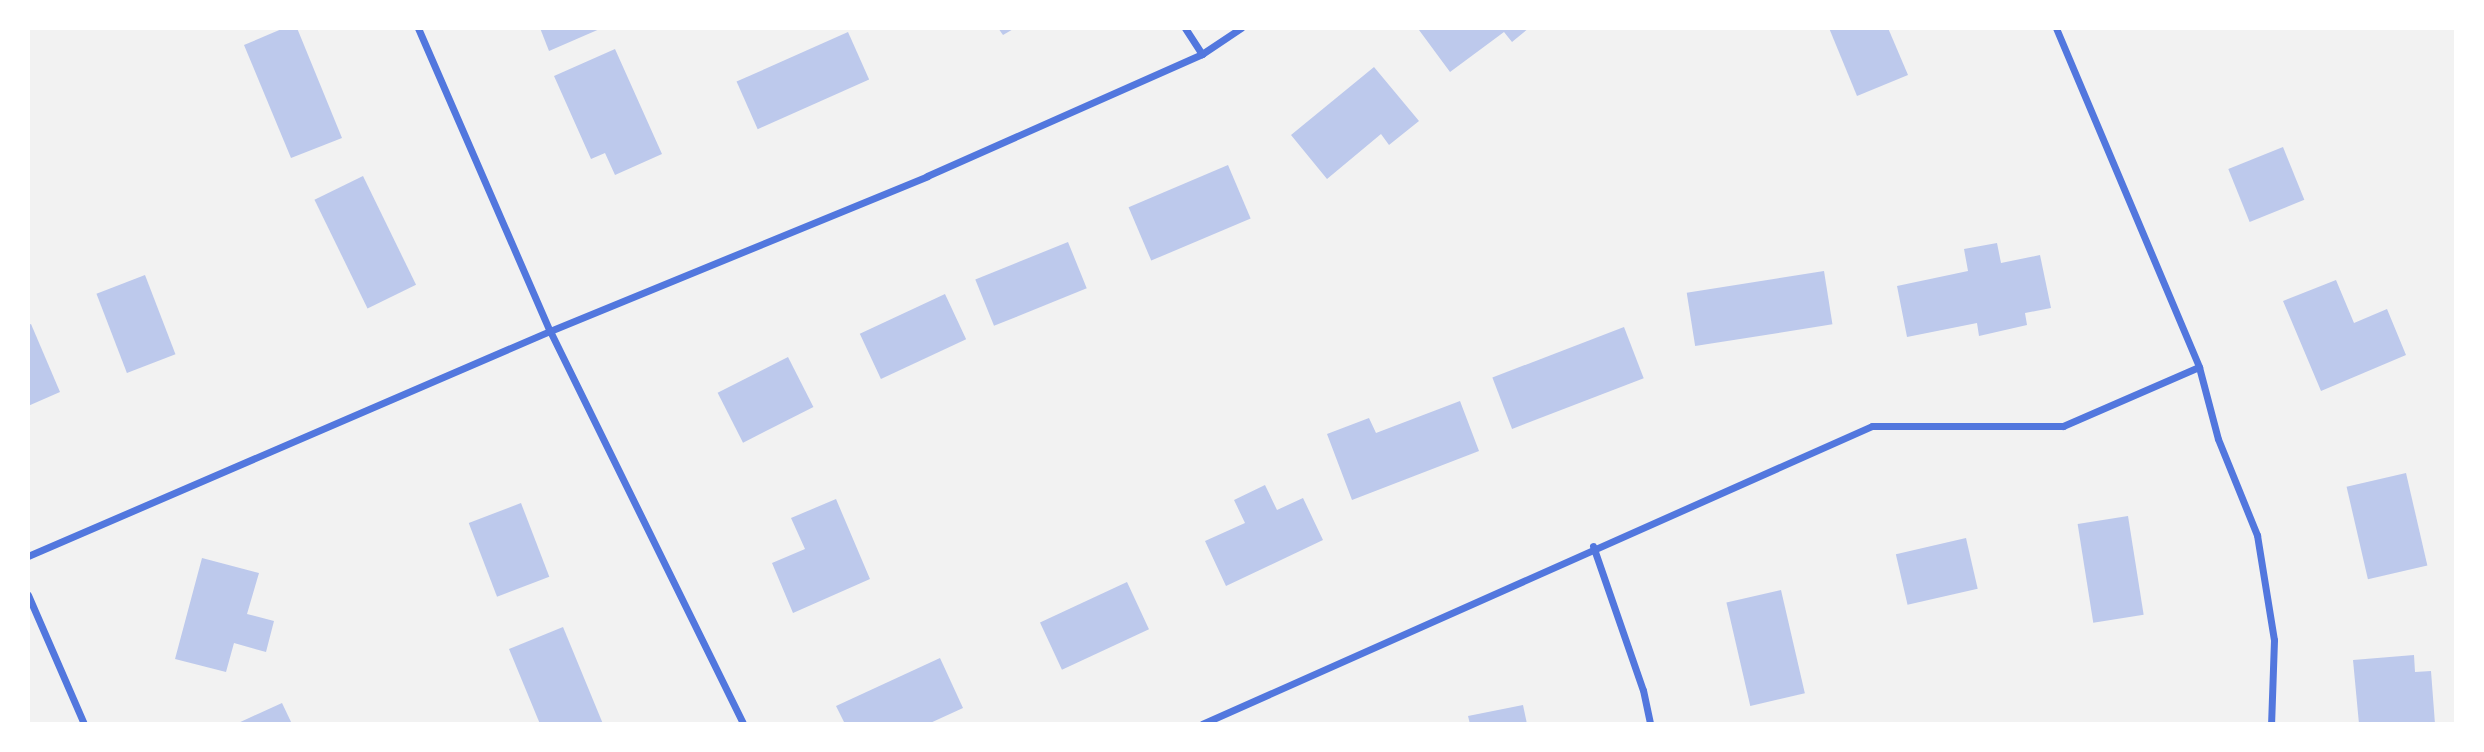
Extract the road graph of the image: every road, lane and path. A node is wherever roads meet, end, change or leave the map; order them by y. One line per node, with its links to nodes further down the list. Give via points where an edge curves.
1 (418, 28): 6 (street)
2 (1185, 28): 5 (street)
3 (1241, 28): 5 (street)
4 (2056, 28): 7 (street)
5 (1202, 54): 6 (street, via 927,176)
6 (550, 331): 9 (street); 12 (street)
7 (2199, 367): 8 (street, via 2063,426 1872,426); 15 (street, via 2218,439 2258,535 2274,640)
8 (1593, 546): 13 (street); 14 (street, via 1643,690)
9 (28, 556)
10 (28, 595): 11 (street)
11 (84, 724)
12 (743, 724)
13 (1202, 724)
14 (1650, 724)
15 (2271, 724)

